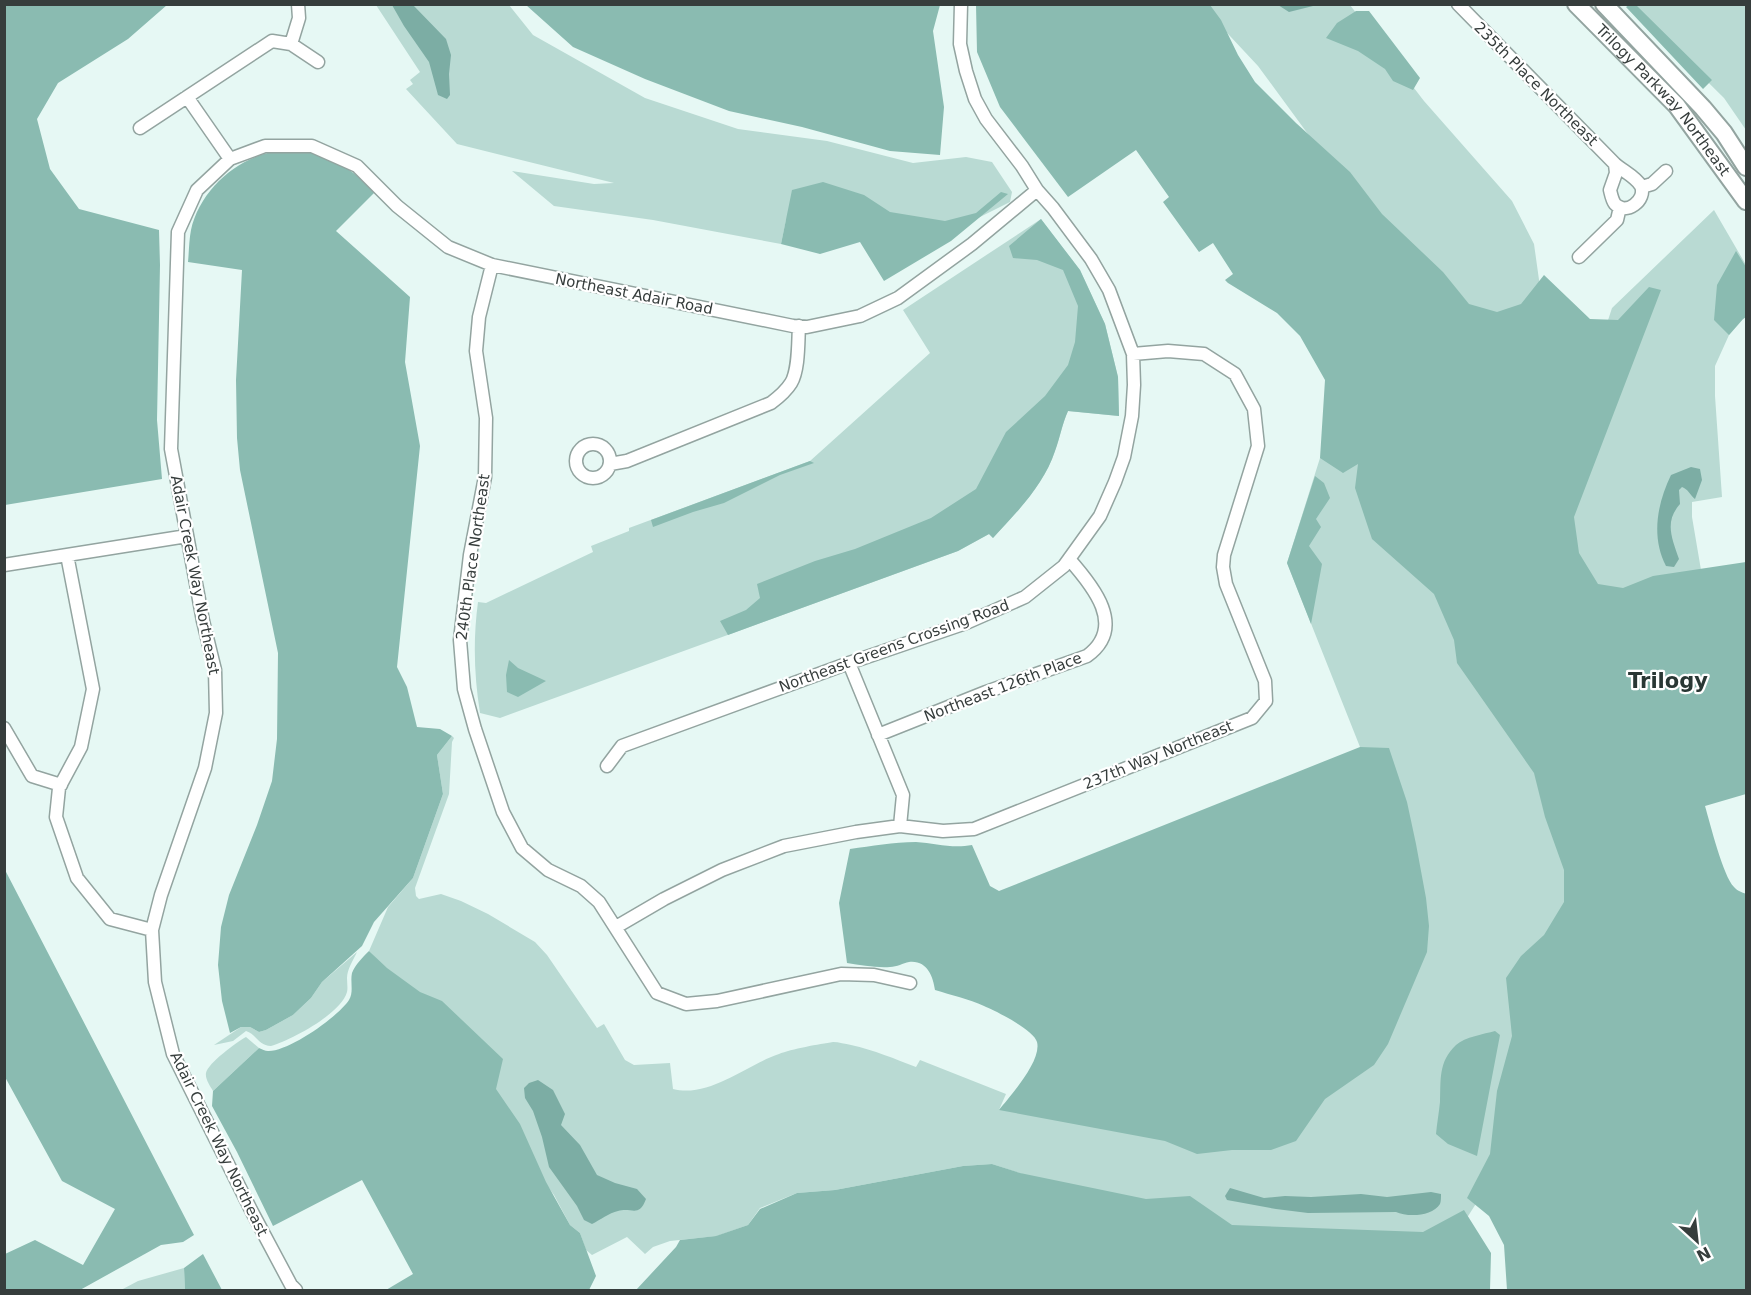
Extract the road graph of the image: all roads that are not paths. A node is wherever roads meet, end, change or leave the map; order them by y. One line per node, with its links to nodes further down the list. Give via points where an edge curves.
1 (298, 4): 6 (street, via 299,18)
2 (961, 4): 15 (street, Northeast Greens Crossing Road, via 960,44 975,99)
3 (1458, 4): 11 (street, 235th Place Northeast)
4 (1576, 4): 16 (street, Trilogy Parkway Northeast, via 1677,106)
5 (1605, 4): 12 (street, Trilogy Parkway Northeast, via 1703,108)
6 (291, 44): 7 (street); 8 (street, via 272,41)
7 (318, 62)
8 (187, 97): 9 (street); 10 (street)
9 (140, 128)
10 (230, 159): 19 (street, Northeast Adair Road, via 265,146 312,146 357,166 397,206 448,247); 23 (street, Adair Creek Way Northeast, via 197,190 178,232 171,449)
11 (1615, 164): 14 (street, 235th Place Northeast); 17 (street, via 1610,190)
12 (1746, 166)
13 (1666, 171): 14 (street, via 1652,184)
14 (1642, 187): 17 (street, via 1640,201)
15 (1037, 190): 20 (street, Northeast Adair Road, via 898,298 860,316); 21 (street, Northeast Greens Crossing Road, via 1097,269 1109,290)
16 (1746, 201)
17 (1620, 207): 18 (street, via 1617,220)
18 (1579, 258)
19 (492, 265): 20 (street, Northeast Adair Road); 33 (street, 240th Place Northeast, via 479,317 476,351 486,418 485,477 470,555 460,640 464,688 503,812 522,848 548,870 581,886 599,902)
20 (799, 326): 22 (street, via 793,381 771,403 627,461)
21 (1132, 354): 25 (street, Northeast Greens Crossing Road, via 1132,416 1124,457 1100,516); 32 (street, 237th Way Northeast, via 1204,354 1235,374 1254,409 1258,446 1223,567 1226,584 1265,681 1266,701 1252,718 974,829 943,831)
22 (610, 464)
23 (187, 536): 24 (street); 34 (street, Adair Creek Way Northeast, via 215,670 216,713 205,768)
24 (67, 555): 26 (street); 31 (street, via 93,689 81,747)
25 (1069, 559): 27 (street, Northeast Greens Crossing Road, via 1025,597 966,623); 29 (street, Northeast 126th Place, via 1095,592 1106,616 1098,648 1087,656)
26 (4, 565)
27 (849, 663): 29 (street); 30 (street, Northeast Greens Crossing Road, via 622,746)
28 (4, 728): 31 (street, via 32,776)
29 (878, 735): 32 (street, via 903,795)
30 (607, 766)
31 (61, 785): 34 (street, via 56,817 77,878 111,919)
32 (900, 826): 33 (street, 237th Way Northeast, via 784,846 722,870)
33 (616, 927): 35 (street, 240th Place Northeast, via 657,993 686,1004 841,974 874,975)
34 (152, 930): 36 (street, Adair Creek Way Northeast, via 155,982 173,1054)
35 (910, 983)
36 (296, 1290)

